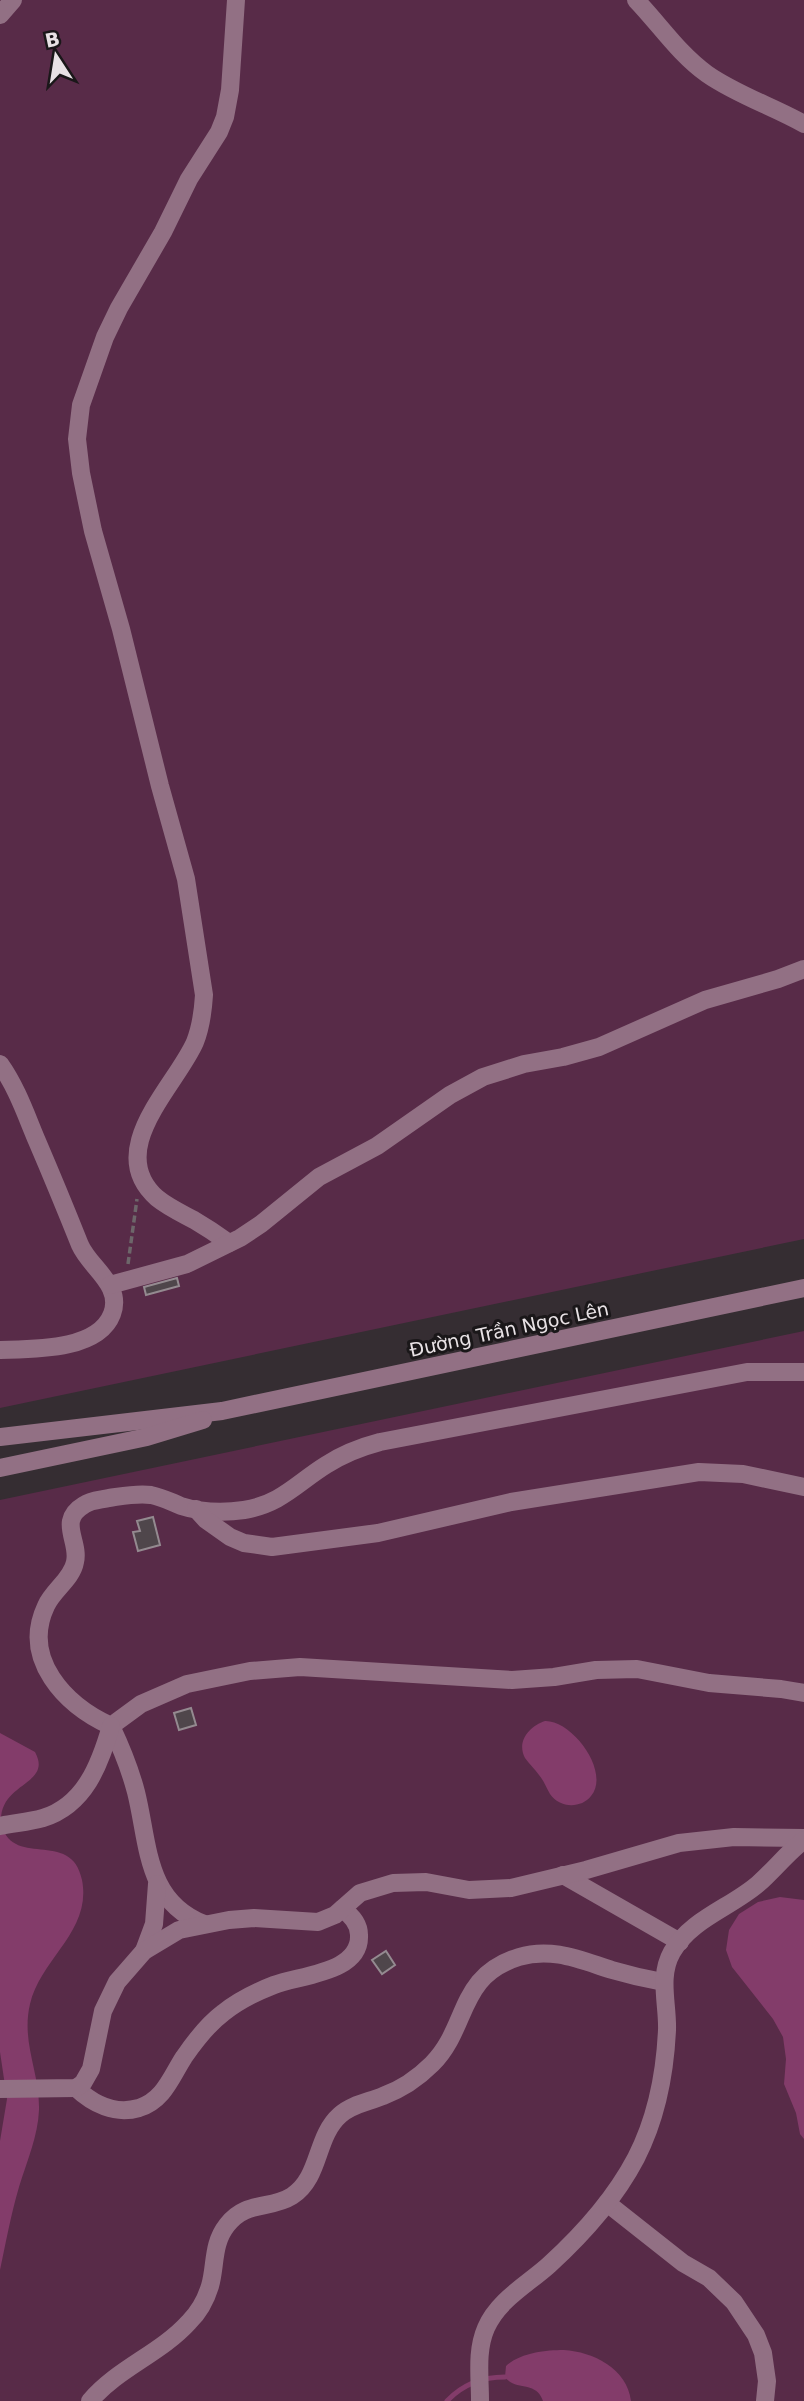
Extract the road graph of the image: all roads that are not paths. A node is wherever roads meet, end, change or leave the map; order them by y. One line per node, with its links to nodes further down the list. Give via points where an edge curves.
1 (13, 0): 4 (street)
2 (236, 0): 8 (street, via 225,117 114,318 78,422 78,457 93,531 186,879 204,995 195,1041 142,1131 139,1164 144,1181 158,1199)
3 (636, 0): 5 (street, via 675,46 708,74)
4 (0, 15)
5 (804, 124)
6 (804, 969): 8 (street, via 697,1003 598,1047 484,1077 377,1146 319,1177 261,1224)
7 (0, 1064): 9 (street, via 16,1090 85,1254)
8 (229, 1243): 9 (street, via 187,1264)
9 (118, 1282): 11 (street, via 112,1314 89,1337 58,1346)
10 (804, 1288): 13 (street, Đường Trần Ngọc Lên)
11 (0, 1350)
12 (804, 1372): 17 (street, via 747,1373 380,1441 342,1456 273,1502 230,1512)
13 (222, 1411): 14 (street, Đường Trần Ngọc Lên); 15 (street, Đường Trần Ngọc Lên, via 147,1437)
14 (0, 1437)
15 (0, 1468)
16 (804, 1487): 17 (street, via 743,1474 688,1474 511,1502 378,1533 272,1547 230,1537)
17 (196, 1509): 19 (street, via 132,1494 88,1503 71,1519 76,1559 42,1616 40,1652 49,1674 69,1700)
18 (804, 1693): 19 (street, via 709,1683 637,1669 512,1680 300,1667 187,1684 141,1704)
19 (111, 1726): 20 (street, via 91,1780 74,1800 43,1818); 23 (street, via 130,1771)
20 (5, 1825)
21 (804, 1839): 22 (street, via 734,1837 689,1842); 26 (street, via 758,1884 701,1921)
22 (563, 1875): 24 (street, via 491,1890 393,1883 360,1893); 26 (street)
23 (157, 1884): 25 (street, via 177,1909); 27 (street, via 156,1910)
24 (342, 1909): 25 (street, via 318,1922 254,1918); 29 (street, via 356,1922 360,1936 350,1957 332,1969 257,1992 223,2013 194,2043 166,2088 149,2103 117,2110 94,2103)
25 (204, 1924): 27 (street, via 167,1936)
26 (680, 1942): 28 (street, via 668,1961)
27 (144, 1951): 29 (street, via 110,1994 91,2068)
28 (663, 1982): 31 (street, via 666,2038 655,2110 636,2157); 33 (street, via 547,1953 517,1958 492,1970 473,1989 452,2038 432,2063 403,2087 350,2108 334,2121 302,2189 283,2201 251,2207 232,2219 219,2238 210,2284 196,2315 165,2345 118,2374)
29 (76, 2088): 30 (street)
30 (0, 2089)
31 (607, 2203): 32 (street, via 568,2247 494,2314 483,2336); 34 (street, via 709,2278 734,2302 763,2353)
32 (480, 2397)
33 (90, 2401)
34 (765, 2401)

